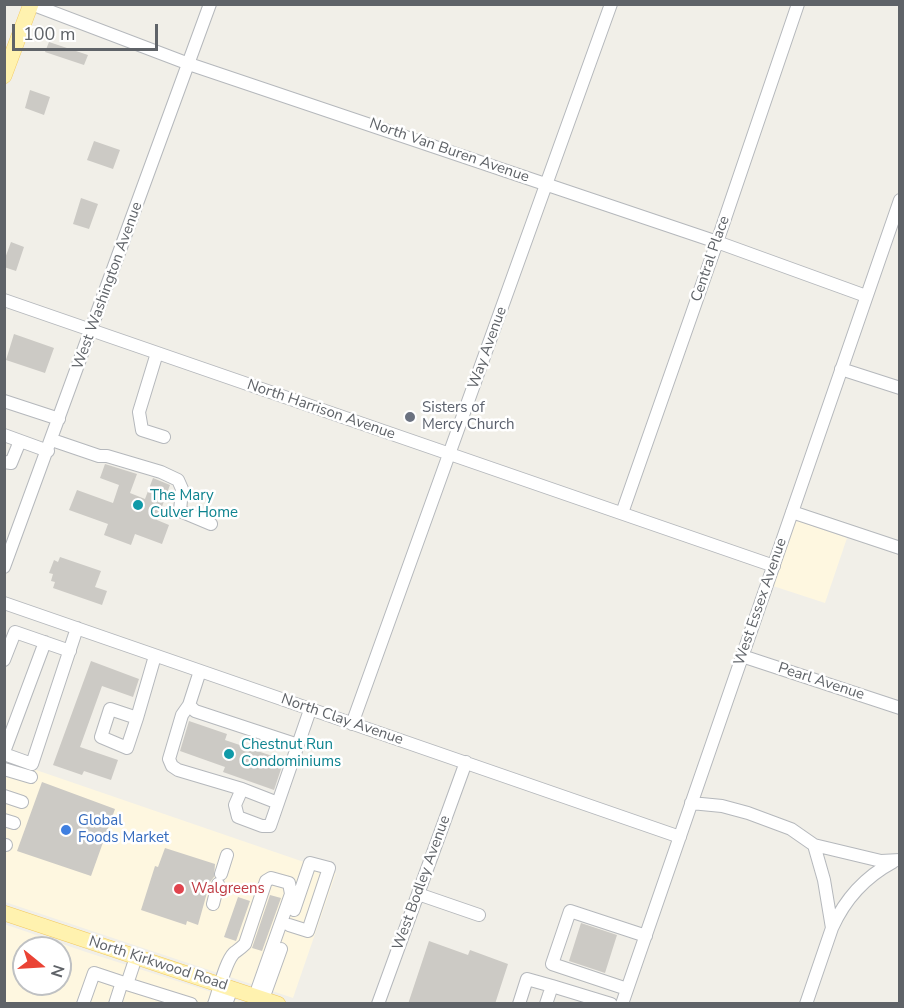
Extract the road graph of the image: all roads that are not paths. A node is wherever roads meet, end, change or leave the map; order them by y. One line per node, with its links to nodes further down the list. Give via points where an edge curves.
1 (31, 4): 5 (street, North Van Buren Avenue); 6 (main road)
2 (210, 4): 5 (street, West Washington Avenue)
3 (611, 4): 7 (street, Way Avenue)
4 (798, 4): 10 (street, Central Place)
5 (189, 64): 7 (street, North Van Buren Avenue); 13 (street, West Washington Avenue)
6 (4, 76)
7 (547, 184): 10 (street, North Van Buren Avenue); 23 (street, Way Avenue)
8 (900, 200): 9 (street, West Essex Avenue)
9 (895, 226): 11 (street, West Essex Avenue)
10 (717, 242): 11 (street, North Van Buren Avenue); 26 (street, Central Place)
11 (867, 296): 15 (street, West Essex Avenue)
12 (4, 300): 13 (street, North Harrison Avenue)
13 (92, 330): 14 (street, North Harrison Avenue); 18 (street, West Washington Avenue)
14 (157, 353): 20 (street, via 139,412 142,430); 23 (street, North Harrison Avenue)
15 (841, 369): 16 (street); 25 (street, West Essex Avenue)
16 (900, 388)
17 (4, 401): 18 (street)
18 (59, 418): 22 (street, West Washington Avenue)
19 (4, 435): 21 (street)
20 (164, 437)
21 (20, 441): 22 (street); 24 (street, via 11,463)
22 (50, 446): 27 (street, via 107,456 178,480 182,489 180,511); 30 (street, West Washington Avenue)
23 (450, 455): 26 (street, North Harrison Avenue); 43 (street, Way Avenue)
24 (4, 462)
25 (792, 512): 28 (street); 29 (street, West Essex Avenue)
26 (622, 513): 29 (street, North Harrison Avenue)
27 (212, 524)
28 (900, 548)
29 (774, 566): 36 (street, West Essex Avenue)
30 (4, 567)
31 (4, 603): 32 (street, North Clay Avenue)
32 (77, 628): 34 (street); 35 (street, North Clay Avenue)
33 (45, 642): 34 (street); 37 (street, via 15,632); 45 (street)
34 (70, 651): 45 (street, via 32,764)
35 (155, 656): 38 (street, North Clay Avenue); 42 (street)
36 (742, 656): 40 (street, Pearl Avenue); 53 (street, West Essex Avenue)
37 (4, 660)
38 (200, 671): 39 (street); 41 (street, North Clay Avenue)
39 (189, 705): 44 (street, via 195,711); 49 (street, via 182,715 169,759 172,766)
40 (900, 708)
41 (310, 710): 43 (street, North Clay Avenue); 44 (street)
42 (137, 718)
43 (352, 724): 46 (street, North Clay Avenue)
44 (298, 745): 52 (street)
45 (4, 753)
46 (466, 762): 54 (street, North Clay Avenue); 58 (street, West Bodley Avenue)
47 (4, 769): 48 (street)
48 (31, 777)
49 (242, 789): 52 (street); 52 (street, via 235,805 238,817 270,826)
50 (4, 796): 51 (street)
51 (22, 802)
52 (278, 803)
53 (691, 803): 54 (street, West Essex Avenue); 55 (street, via 748,813 791,829)
54 (680, 837): 64 (street, West Essex Avenue)
55 (814, 845): 57 (street, via 881,861); 63 (street)
56 (227, 855): 59 (street)
57 (898, 860): 63 (street, via 859,886)
58 (418, 894): 61 (street); 77 (street, West Bodley Avenue)
59 (213, 904)
60 (4, 913): 65 (main road, North Kirkwood Road)
61 (479, 915)
62 (289, 925): 62 (street, via 308,932 329,868 310,863); 70 (street)
63 (832, 928): 82 (street)
64 (646, 936): 69 (street, West Essex Avenue); 69 (street, via 570,911 552,964)
65 (136, 957): 66 (street); 67 (main road, North Kirkwood Road)
66 (124, 983): 71 (street, via 94,973); 72 (street); 73 (street)
67 (227, 986): 70 (main road, North Kirkwood Road); 70 (street, via 230,960 245,944 266,882 271,878 289,883 291,894); 74 (street); 75 (street)
68 (552, 986): 78 (street, via 527,979); 79 (street); 80 (street)
69 (627, 989): 81 (street, West Essex Avenue)
70 (259, 997): 76 (main road, North Kirkwood Road)
71 (83, 1004)
72 (115, 1004)
73 (191, 1004)
74 (214, 1004)
75 (226, 1004)
76 (278, 1004)
77 (378, 1004)
78 (519, 1004)
79 (546, 1004)
80 (611, 1004)
81 (622, 1004)
82 (806, 1004)

